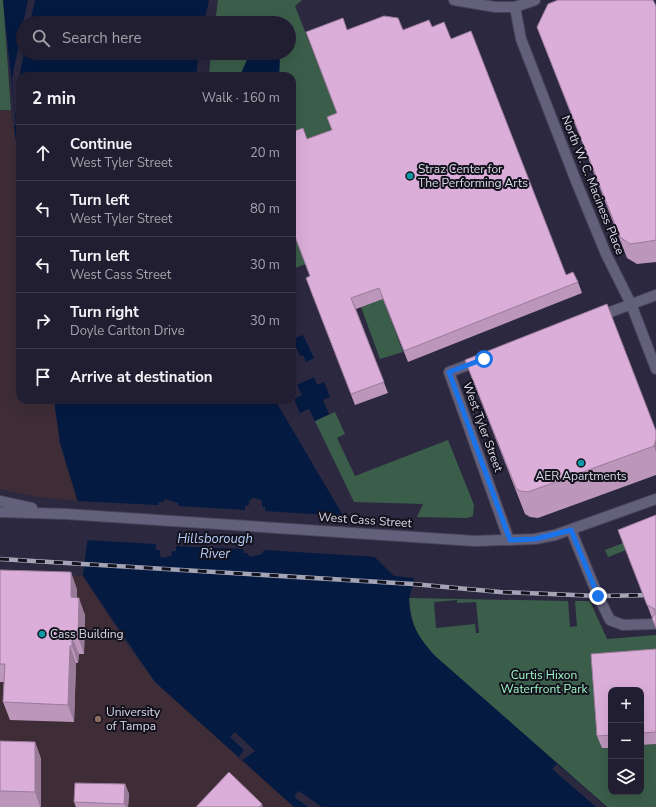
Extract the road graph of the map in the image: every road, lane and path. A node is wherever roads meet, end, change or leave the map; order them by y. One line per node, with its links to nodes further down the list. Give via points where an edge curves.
1 (454, 0): 3 (street, via 495,7)
2 (535, 0): 3 (street)
3 (515, 7): 5 (street, North W. C. Maciness Place, via 522,39 571,167 606,254)
4 (656, 295): 5 (street)
5 (631, 304): 6 (street); 8 (street, North W. C. Maciness Place)
6 (584, 322)
7 (491, 356): 14 (street, West Tyler Street, via 449,372)
8 (656, 369)
9 (656, 499): 13 (street, West Cass Street)
10 (0, 501): 12 (street, West Cass Street)
11 (0, 512): 12 (street, West Cass Street)
12 (66, 514): 14 (street, West Cass Street, via 475,541)
13 (571, 530): 14 (street, West Cass Street, via 535,539); 15 (street, via 610,620 623,625)
14 (510, 540)
15 (654, 624)

